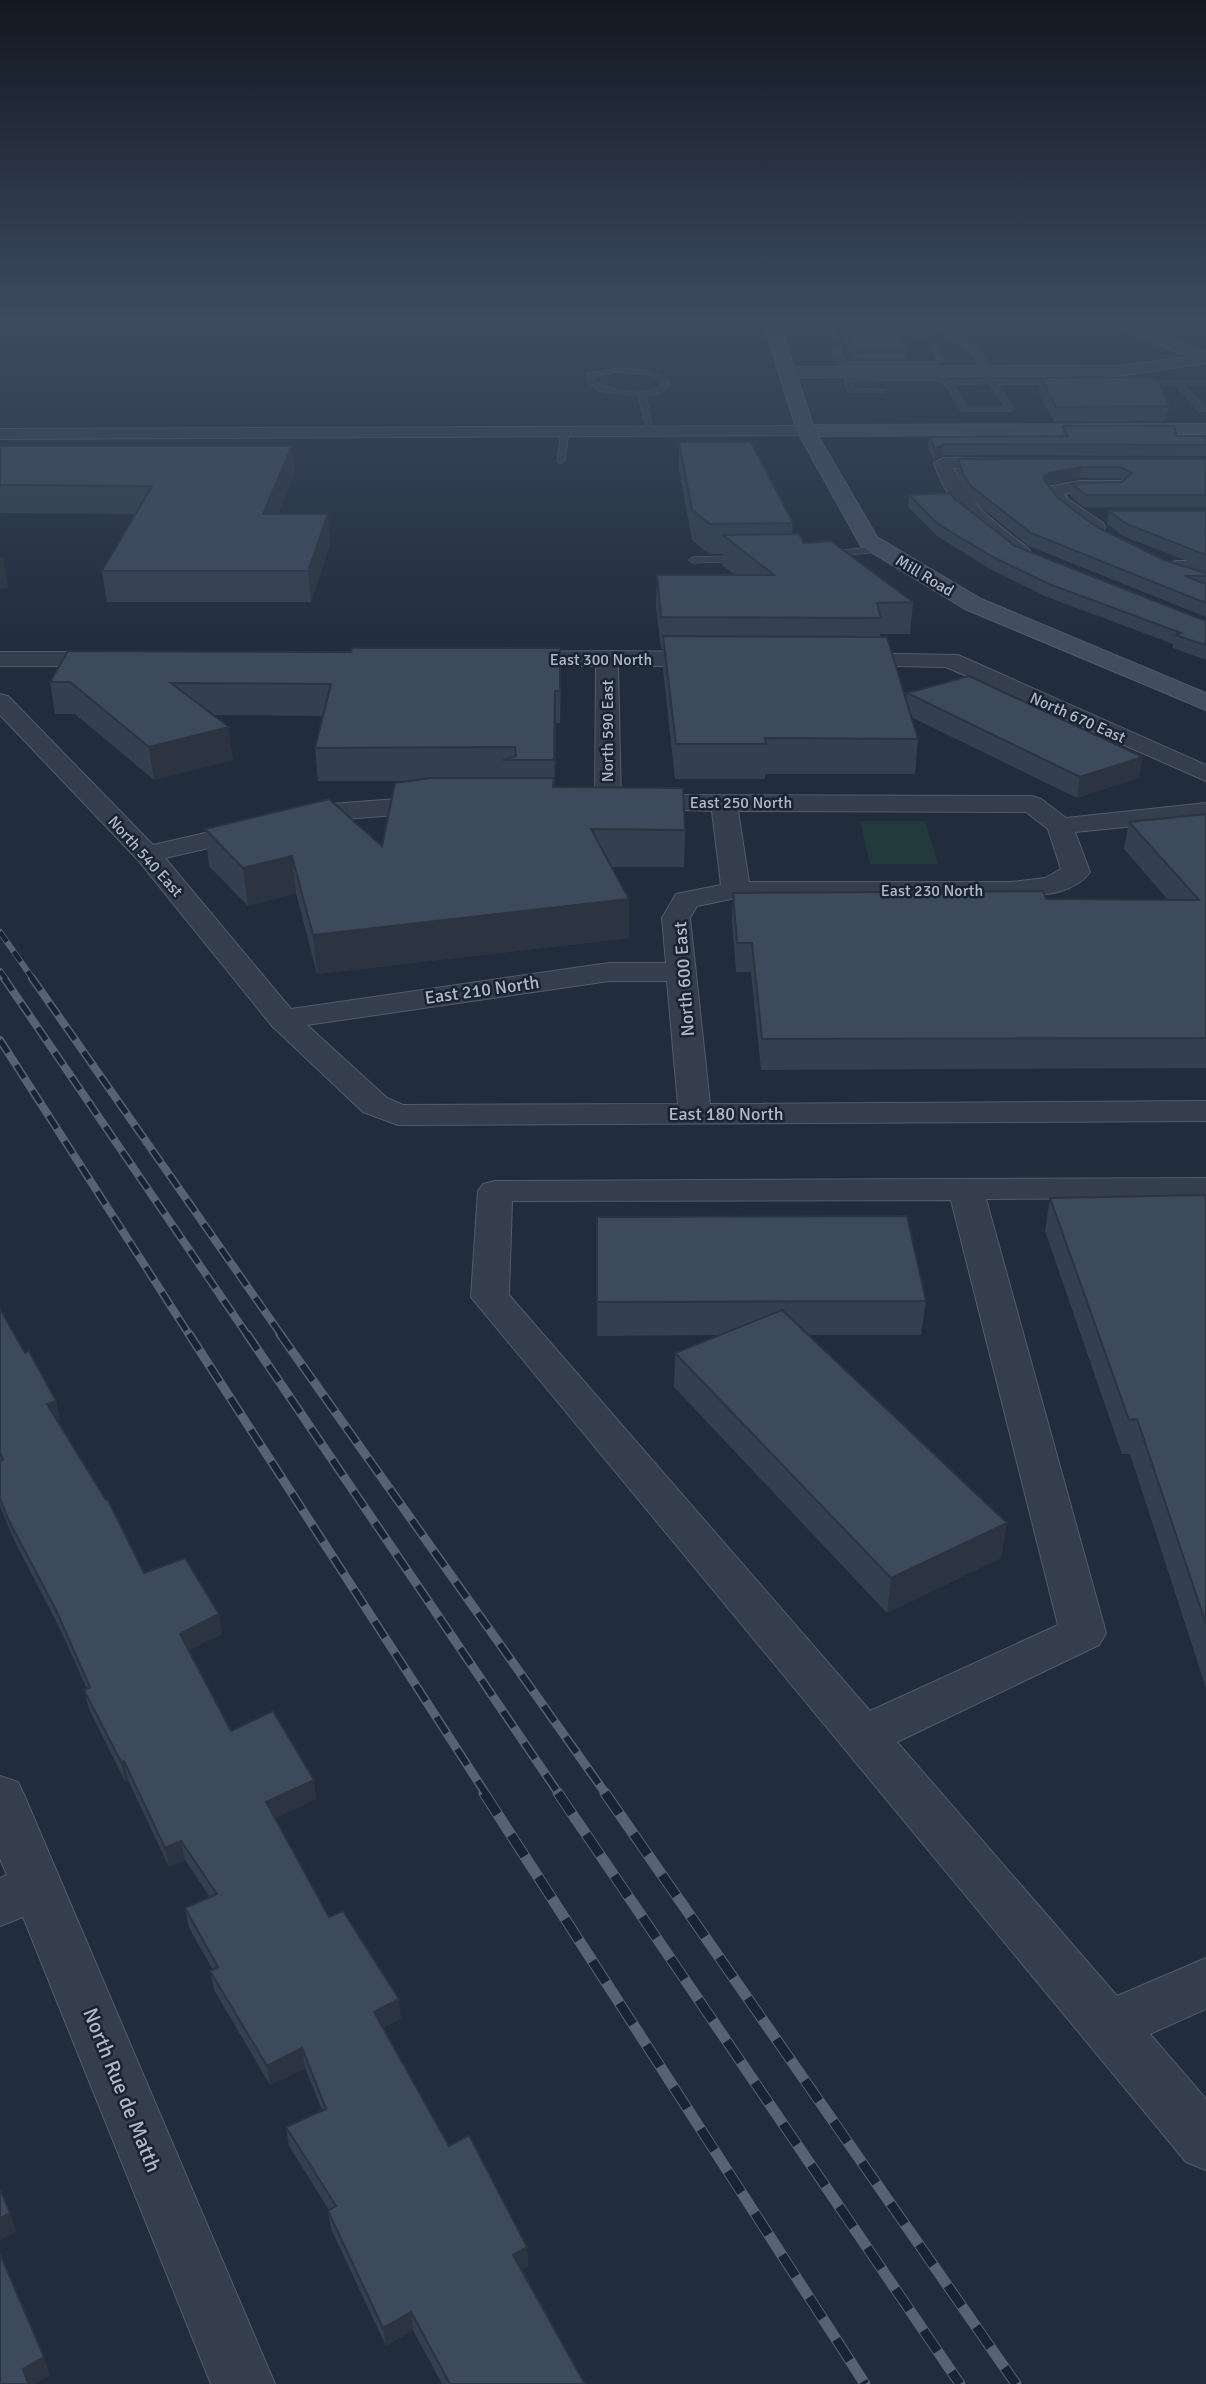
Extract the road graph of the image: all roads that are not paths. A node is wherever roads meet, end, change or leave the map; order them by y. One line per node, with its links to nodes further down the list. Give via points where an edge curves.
1 (955, 430): 2 (main road)
2 (806, 431): 4 (street); 12 (main road, Mill Road, via 869,541)
3 (565, 432): 4 (street); 5 (street); 6 (lane)
4 (651, 432)
5 (0, 434)
6 (561, 461)
7 (1026, 463): 17 (street, via 943,463 950,487 962,505 1021,552)
8 (1206, 486): 9 (street, via 1080,486 1054,491 1062,504)
9 (1081, 516): 10 (street); 11 (street)
10 (1109, 516)
11 (1108, 536)
12 (883, 549): 13 (lane); 28 (main road, Mill Road, via 973,604)
13 (814, 556)
14 (1152, 558): 18 (street)
15 (763, 559): 16 (lane)
16 (693, 560)
17 (1045, 562)
18 (1176, 567): 19 (street); 20 (street)
19 (1206, 567)
20 (1206, 578)
21 (607, 658): 24 (street, East 300 North); 25 (street, East 300 North); 32 (street, North 590 East)
22 (0, 659): 23 (street)
23 (138, 659)
24 (497, 659)
25 (730, 659)
26 (826, 659): 29 (street, North 670 East, via 950,660)
27 (0, 701): 36 (street, North 540 East)
28 (1206, 702)
29 (1206, 775)
30 (724, 802): 32 (street, East 250 North); 35 (street, East 250 North, via 1032,804); 37 (street)
31 (581, 803): 32 (street, East 250 North)
32 (608, 803)
33 (459, 804): 36 (street, via 331,813)
34 (1206, 811): 35 (street)
35 (1060, 826): 37 (street, East 230 North, via 1076,872 1052,885 1011,890)
36 (147, 854): 39 (street, North 540 East)
37 (736, 890): 38 (street, North 600 East, via 686,900 676,918)
38 (682, 972): 39 (street, East 210 North, via 608,972); 41 (street, North 600 East)
39 (283, 1019): 41 (street, East 180 North, via 375,1105 398,1115)
40 (1206, 1111): 41 (street, East 180 North)
41 (695, 1114)
42 (1206, 1188): 43 (street)
43 (966, 1189): 44 (street, via 1083,1633); 44 (street, via 495,1191 490,1297)
44 (863, 1737): 48 (street)
45 (0, 1797): 46 (street, North Rue de Matth)
46 (19, 1894): 50 (street, North Rue de Matth)
47 (1206, 1983): 48 (street)
48 (1108, 2026): 49 (street)
49 (1206, 2142)
50 (243, 2384)

